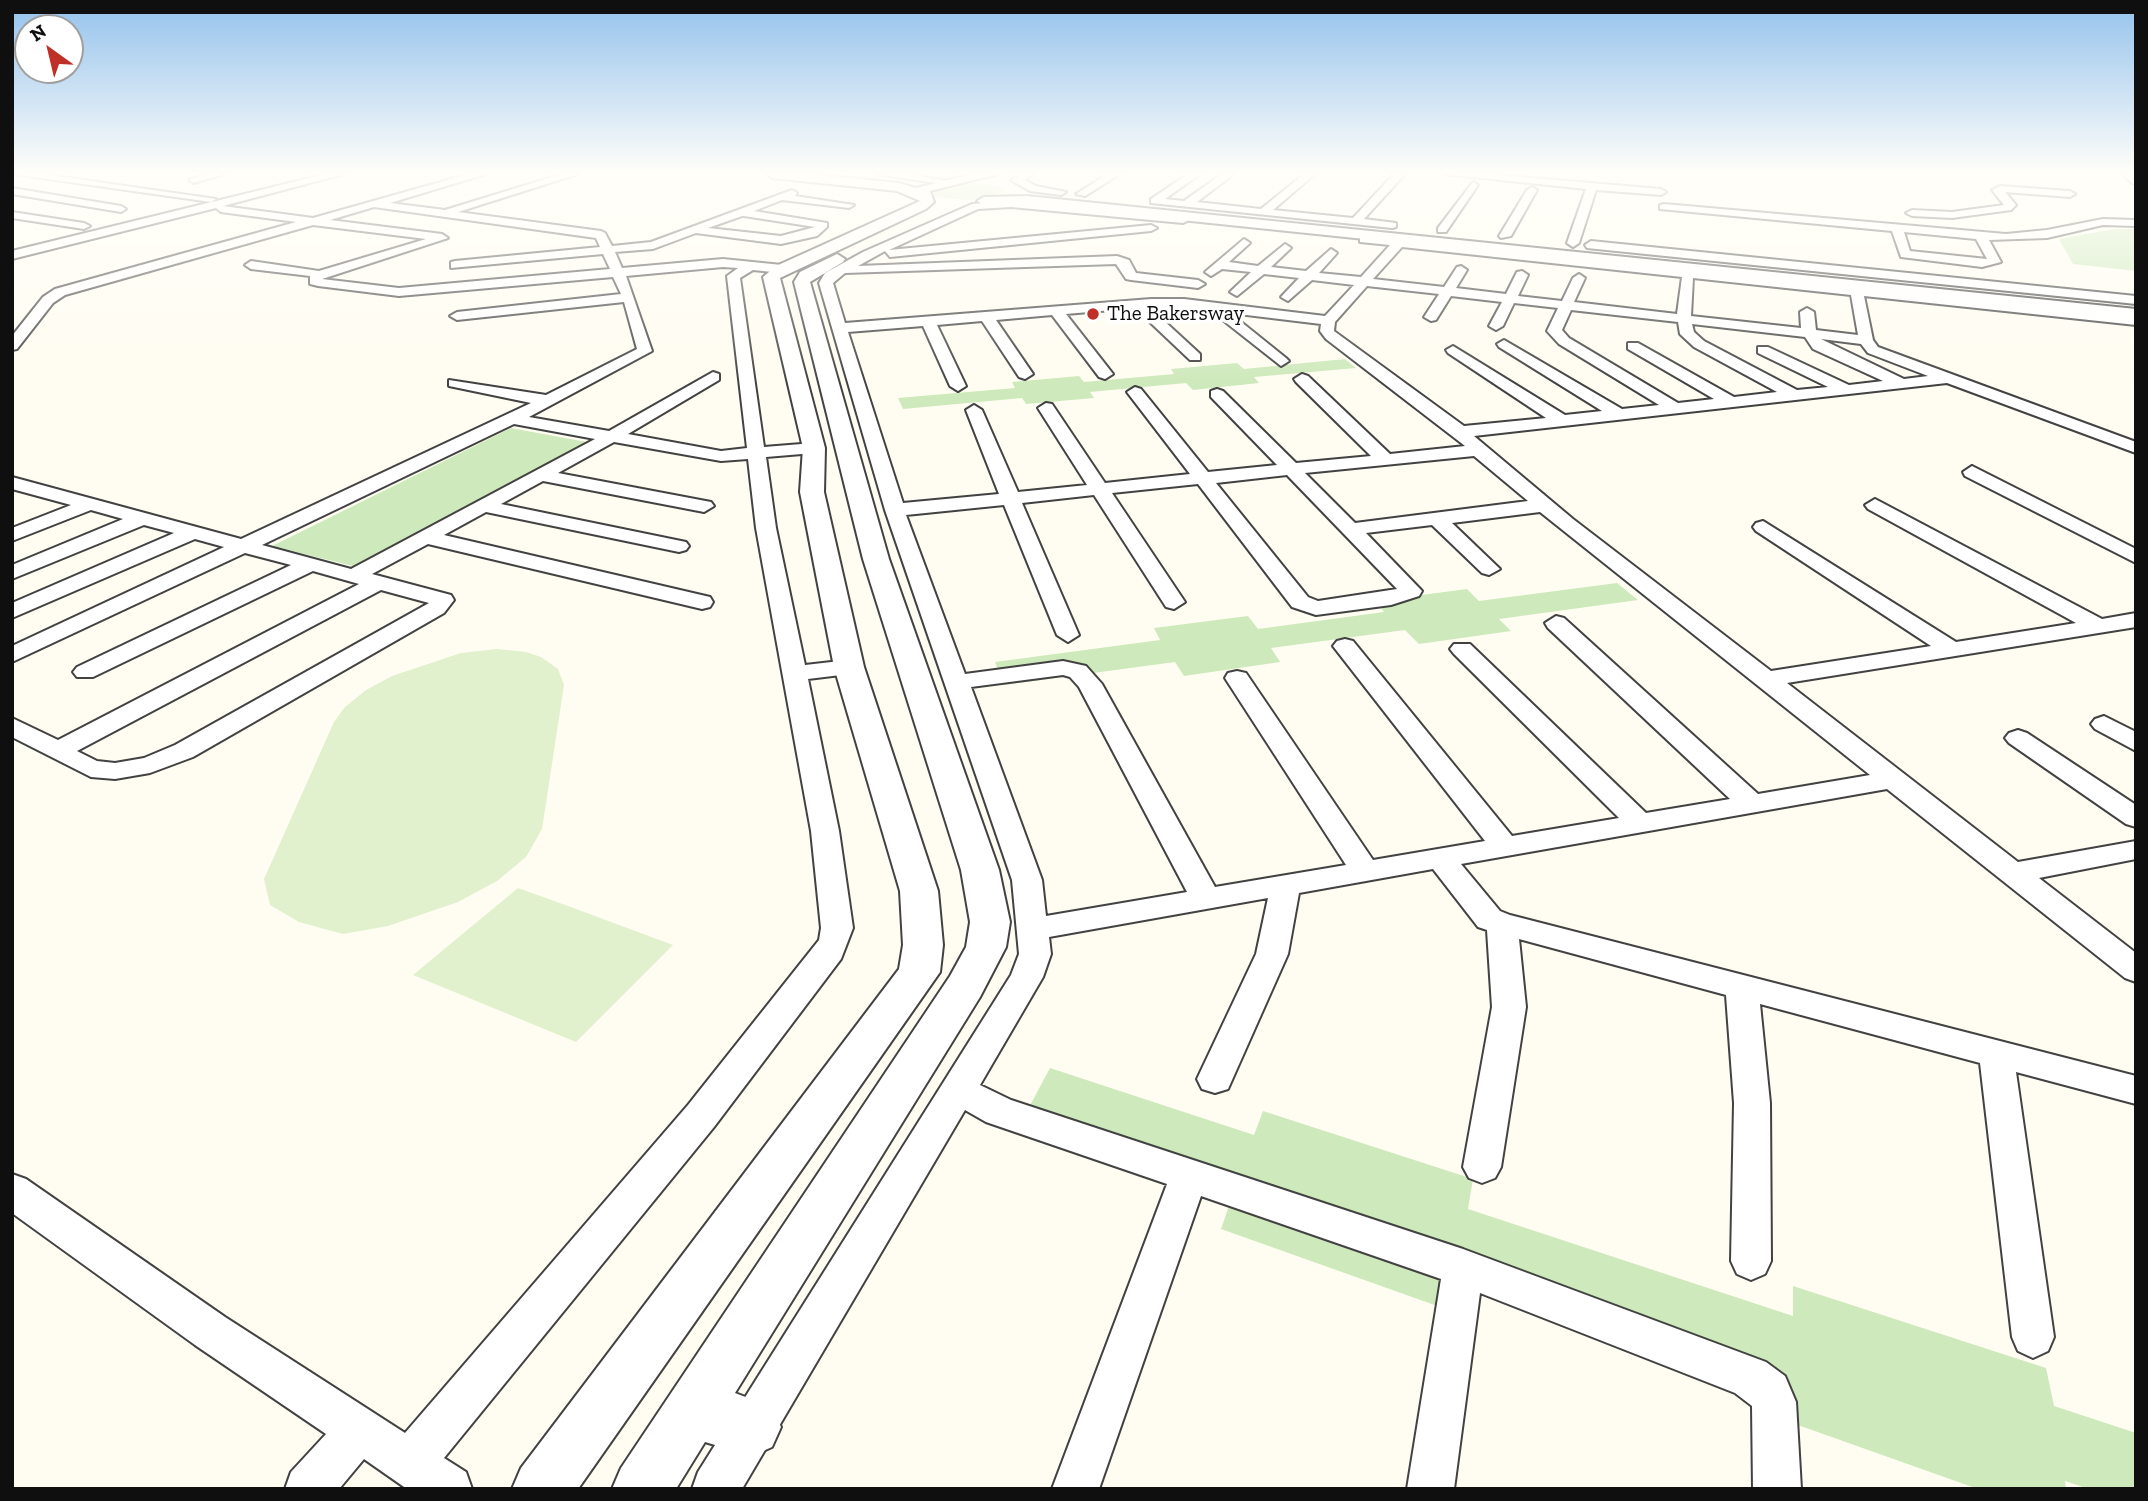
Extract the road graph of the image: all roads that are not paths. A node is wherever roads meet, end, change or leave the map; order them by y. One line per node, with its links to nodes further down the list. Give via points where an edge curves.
1 (19, 244): 21 (street)
2 (60, 244): 21 (street)
3 (230, 244): 74 (street, via 60,292 48,300)
4 (423, 244): 23 (street)
5 (604, 244): 24 (street)
6 (653, 244): 24 (street)
7 (836, 244): 35 (street)
8 (905, 244): 19 (street)
9 (999, 244): 26 (street)
10 (1103, 244): 29 (street)
11 (1243, 244): 34 (street)
12 (1398, 244): 45 (street)
13 (1409, 244): 49 (street)
14 (1482, 244): 61 (street)
15 (1504, 244): 58 (street)
16 (1601, 244): 53 (street, via 1654,246)
17 (1904, 244): 18 (street, via 1905,254 1995,262)
18 (1985, 244)
19 (883, 245): 36 (street); 184 (street, via 817,269 802,282 876,559 980,870 990,922 986,947)
20 (377, 246): 23 (street)
21 (44, 248): 27 (street)
22 (1285, 248): 37 (street)
23 (404, 250): 30 (street)
24 (607, 251): 32 (street); 39 (street)
25 (1331, 253): 42 (street)
26 (1005, 255)
27 (12, 256)
28 (328, 257): 30 (street)
29 (1117, 260): 36 (street); 46 (street, via 1125,263 1131,276)
30 (364, 262): 41 (street)
31 (251, 265): 41 (street)
32 (455, 265)
33 (753, 265): 35 (street); 39 (street, via 723,263); 105 (street, via 733,276)
34 (1219, 265): 37 (street); 46 (street)
35 (782, 268): 102 (street, via 771,277)
36 (843, 269): 70 (street, via 826,283)
37 (1261, 270): 42 (street); 47 (street)
38 (1461, 270): 48 (street)
39 (619, 274): 41 (street, via 409,292 318,282); 50 (street)
40 (1522, 275): 52 (street)
41 (317, 276)
42 (1309, 276): 45 (street); 51 (street)
43 (1578, 278): 56 (street)
44 (1687, 279): 65 (street)
45 (1366, 282): 48 (street); 67 (street)
46 (1198, 284): 54 (street)
47 (1237, 292)
48 (1447, 292): 52 (street); 64 (street)
49 (1857, 292): 68 (street); 72 (street)
50 (629, 297): 62 (street); 92 (street, via 645,351)
51 (1287, 297)
52 (1510, 299): 56 (street); 69 (street)
53 (2136, 300)
54 (1184, 303): 55 (street); 57 (street)
55 (1138, 304): 59 (street); 78 (street)
56 (1566, 305): 65 (street, via 1626,306); 96 (street, via 1554,331 1564,341)
57 (1213, 307): 67 (street); 79 (street)
58 (2136, 307)
59 (1056, 311): 63 (street); 81 (street)
60 (1807, 312): 71 (street)
61 (2136, 314)
62 (457, 316)
63 (986, 316): 66 (street); 80 (street)
64 (1431, 317)
65 (1684, 318): 71 (street, via 1746,320); 91 (street, via 1687,334 1699,344)
66 (928, 321): 70 (street); 87 (street)
67 (1328, 321): 100 (street, via 1331,335)
68 (2136, 321)
69 (1496, 326)
70 (841, 328): 121 (street)
71 (1809, 333): 72 (street); 86 (street, via 1818,346)
72 (1866, 340): 84 (street, via 1873,350)
73 (1504, 344): 97 (street)
74 (12, 346)
75 (1633, 346): 93 (street)
76 (1453, 350): 99 (street)
77 (1763, 351): 88 (street)
78 (1195, 357)
79 (1281, 361)
80 (1024, 374)
81 (1105, 374)
82 (713, 377): 101 (street)
83 (1302, 379): 106 (street)
84 (1944, 379): 86 (street); 103 (street)
85 (455, 383): 92 (street)
86 (1905, 384): 88 (street)
87 (958, 386)
88 (1849, 390): 91 (street)
89 (1135, 392): 110 (street)
90 (1217, 394): 107 (street)
91 (1795, 396): 93 (street)
92 (549, 401): 98 (street)
93 (1732, 404): 96 (street)
94 (1046, 408): 112 (street)
95 (974, 410): 114 (street)
96 (1678, 410): 97 (street)
97 (1621, 416): 99 (street)
98 (512, 419): 101 (street); 129 (street)
99 (1564, 422): 100 (street)
100 (1461, 432): 104 (street)
101 (611, 437): 105 (street, via 721,456); 109 (street)
102 (814, 448): 105 (street); 148 (street, via 812,492 799,517 804,541 827,559)
103 (2136, 448)
104 (1478, 450): 106 (street); 117 (street)
105 (757, 454): 150 (street)
106 (1385, 459): 107 (street)
107 (1292, 468): 110 (street); 125 (street)
108 (1972, 472): 131 (street)
109 (541, 475): 119 (street); 120 (street)
110 (1201, 478): 112 (street); 125 (street, via 1308,606 1391,598 1411,591)
111 (12, 484): 113 (street)
112 (1100, 488): 114 (street); 138 (street)
113 (38, 491): 115 (street); 116 (street)
114 (1008, 498): 121 (street); 143 (street)
115 (12, 500)
116 (90, 504): 122 (street); 127 (street)
117 (1547, 505): 123 (street); 152 (street)
118 (1875, 505): 142 (street)
119 (483, 506): 128 (street); 130 (street)
120 (704, 506)
121 (895, 510): 153 (street)
122 (146, 517): 126 (street); 134 (street)
123 (1437, 519): 125 (street); 133 (street)
124 (1763, 527): 145 (street)
125 (1352, 529)
126 (192, 533): 129 (street); 139 (street)
127 (12, 534)
128 (425, 537): 135 (street); 137 (street)
129 (249, 546): 132 (street); 147 (street)
130 (679, 546)
131 (2136, 557)
132 (311, 564): 135 (street); 149 (street)
133 (1489, 569)
134 (12, 573)
135 (357, 575): 136 (street)
136 (381, 581): 158 (street); 158 (street, via 441,597 442,603 167,759 135,769 103,771)
137 (702, 602)
138 (1174, 602)
139 (12, 611)
140 (2136, 620): 142 (street)
141 (1556, 623): 160 (street)
142 (2099, 626): 145 (street)
143 (1068, 635)
144 (1345, 646): 163 (street)
145 (1950, 648): 152 (street)
146 (1462, 649): 162 (street)
147 (12, 655)
148 (849, 667): 150 (street); 190 (street, via 919,891 923,944 919,972)
149 (85, 672)
150 (794, 674): 187 (street, via 825,831 837,928 830,951 702,1116)
151 (1237, 678): 166 (street)
152 (1769, 679): 159 (street)
153 (957, 682): 169 (street, via 1063,668 1078,671 1090,684); 171 (street, via 1027,880)
154 (2104, 724): 157 (street)
155 (12, 726): 158 (street)
156 (2018, 738): 161 (street)
157 (2136, 743)
158 (57, 751)
159 (1889, 780): 160 (street); 167 (street)
160 (1750, 802): 162 (street)
161 (2136, 818)
162 (1639, 822): 163 (street)
163 (1504, 845): 165 (street)
164 (2136, 850): 167 (street)
165 (1440, 858): 166 (street); 170 (street, via 1489,919)
166 (1365, 871): 168 (street)
167 (2012, 873): 172 (street)
168 (1286, 884): 169 (street); 175 (street, via 1272,954)
169 (1206, 899): 171 (street)
170 (1502, 924): 173 (street); 178 (street, via 1509,1007)
171 (1034, 929): 176 (street, via 1035,954 1027,977)
172 (2136, 970)
173 (1742, 987): 174 (street); 181 (street, via 1752,1103)
174 (1996, 1054): 177 (street); 183 (street)
175 (1215, 1079)
176 (958, 1090): 179 (street, via 999,1111); 185 (street)
177 (2136, 1090)
178 (1482, 1167)
179 (1191, 1173): 182 (street); 193 (street)
180 (12, 1192): 186 (street)
181 (1751, 1261)
182 (1464, 1268): 194 (street); 195 (street, via 1760,1383 1774,1402)
183 (2033, 1337)
184 (695, 1410): 185 (street); 191 (street)
185 (752, 1427): 192 (street)
186 (359, 1430): 187 (street); 188 (street)
187 (411, 1462): 189 (street)
188 (308, 1489)
189 (449, 1489)
190 (542, 1489)
191 (642, 1489)
192 (715, 1489)
193 (1075, 1489)
194 (1430, 1489)
195 (1777, 1489)

